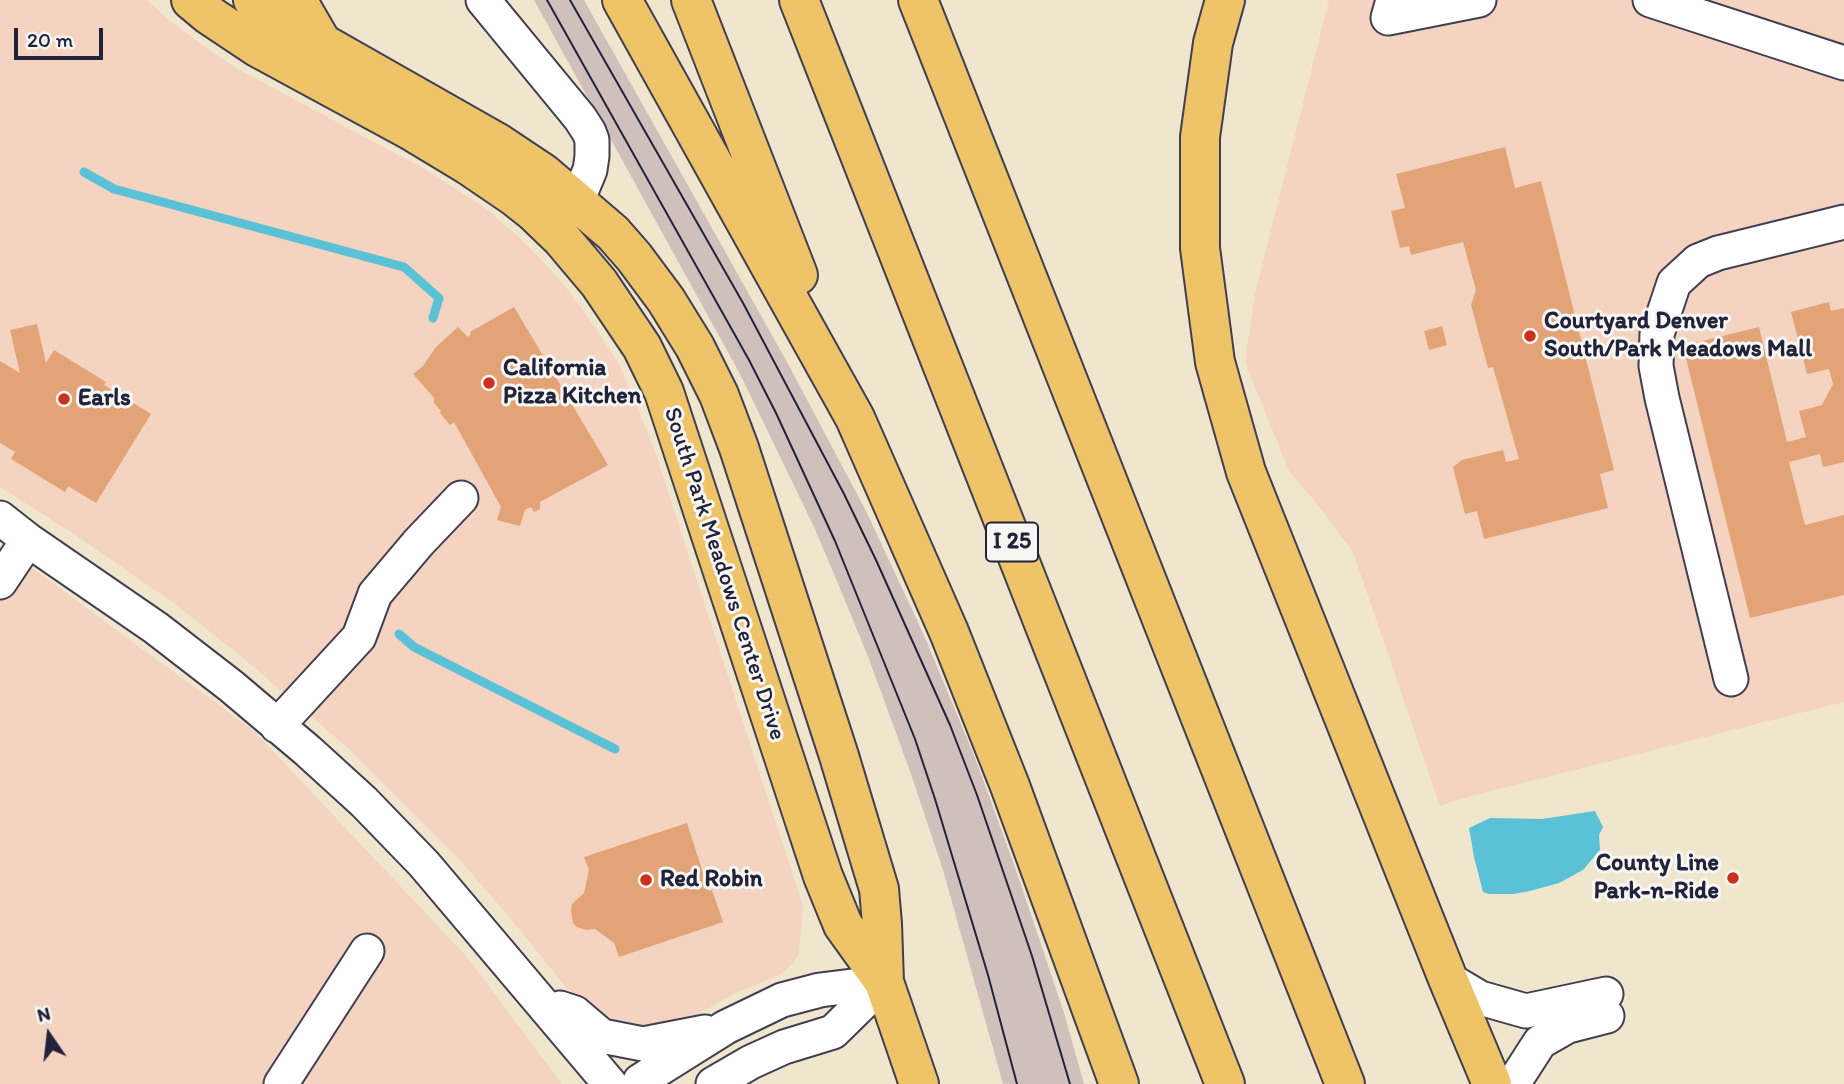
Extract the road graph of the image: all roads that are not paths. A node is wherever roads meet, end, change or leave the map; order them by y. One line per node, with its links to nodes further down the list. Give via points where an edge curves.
1 (191, 0): 26 (main road, South Park Meadows Center Drive, via 257,47 410,130 515,197 561,238 599,283 642,347 664,392 823,876 843,925)
2 (253, 0): 13 (main road, South Park Meadows Center Drive)
3 (297, 0): 13 (main road)
4 (483, 0): 15 (street, via 589,132 590,170)
5 (622, 0): 17 (main road)
6 (691, 0): 17 (main road)
7 (799, 0): 37 (main road, I 25)
8 (918, 0): 30 (main road)
9 (1225, 0): 25 (main road, via 1213,43 1199,137 1200,248 1215,362 1246,472)
10 (1393, 0): 11 (street, via 1388,18)
11 (1479, 0)
12 (1650, 0): 14 (street)
13 (322, 43): 15 (main road, South Park Meadows Center Drive, via 498,143)
14 (1844, 63)
15 (577, 201): 26 (main road, South Park Meadows Center Drive, via 613,233 666,300 719,395 874,869 881,908)
16 (1844, 222): 22 (street, via 1698,261 1674,283 1657,334 1662,398)
17 (855, 418): 36 (main road, via 1005,773)
18 (461, 498): 23 (street, via 375,594 359,637)
19 (0, 518): 20 (street)
20 (28, 540): 21 (street); 23 (street, via 156,628)
21 (0, 582)
22 (1731, 679)
23 (277, 726): 27 (street, via 309,751 424,864)
24 (368, 951): 31 (street)
25 (1448, 979): 38 (main road); 39 (street, via 1480,998 1526,1011 1607,1005 1540,1042)
26 (884, 982): 28 (street, via 782,1000); 29 (street, via 833,1032 784,1048); 35 (main road, South Park Meadows Center Drive)
27 (541, 1002): 28 (street, via 575,1013 602,1036 643,1044); 32 (street)
28 (726, 1027): 33 (street)
29 (744, 1073): 34 (street)
30 (1344, 1082)
31 (281, 1084)
32 (610, 1084)
33 (639, 1084)
34 (713, 1084)
35 (919, 1084)
36 (1119, 1084)
37 (1225, 1084)
38 (1492, 1084)
39 (1513, 1084)

